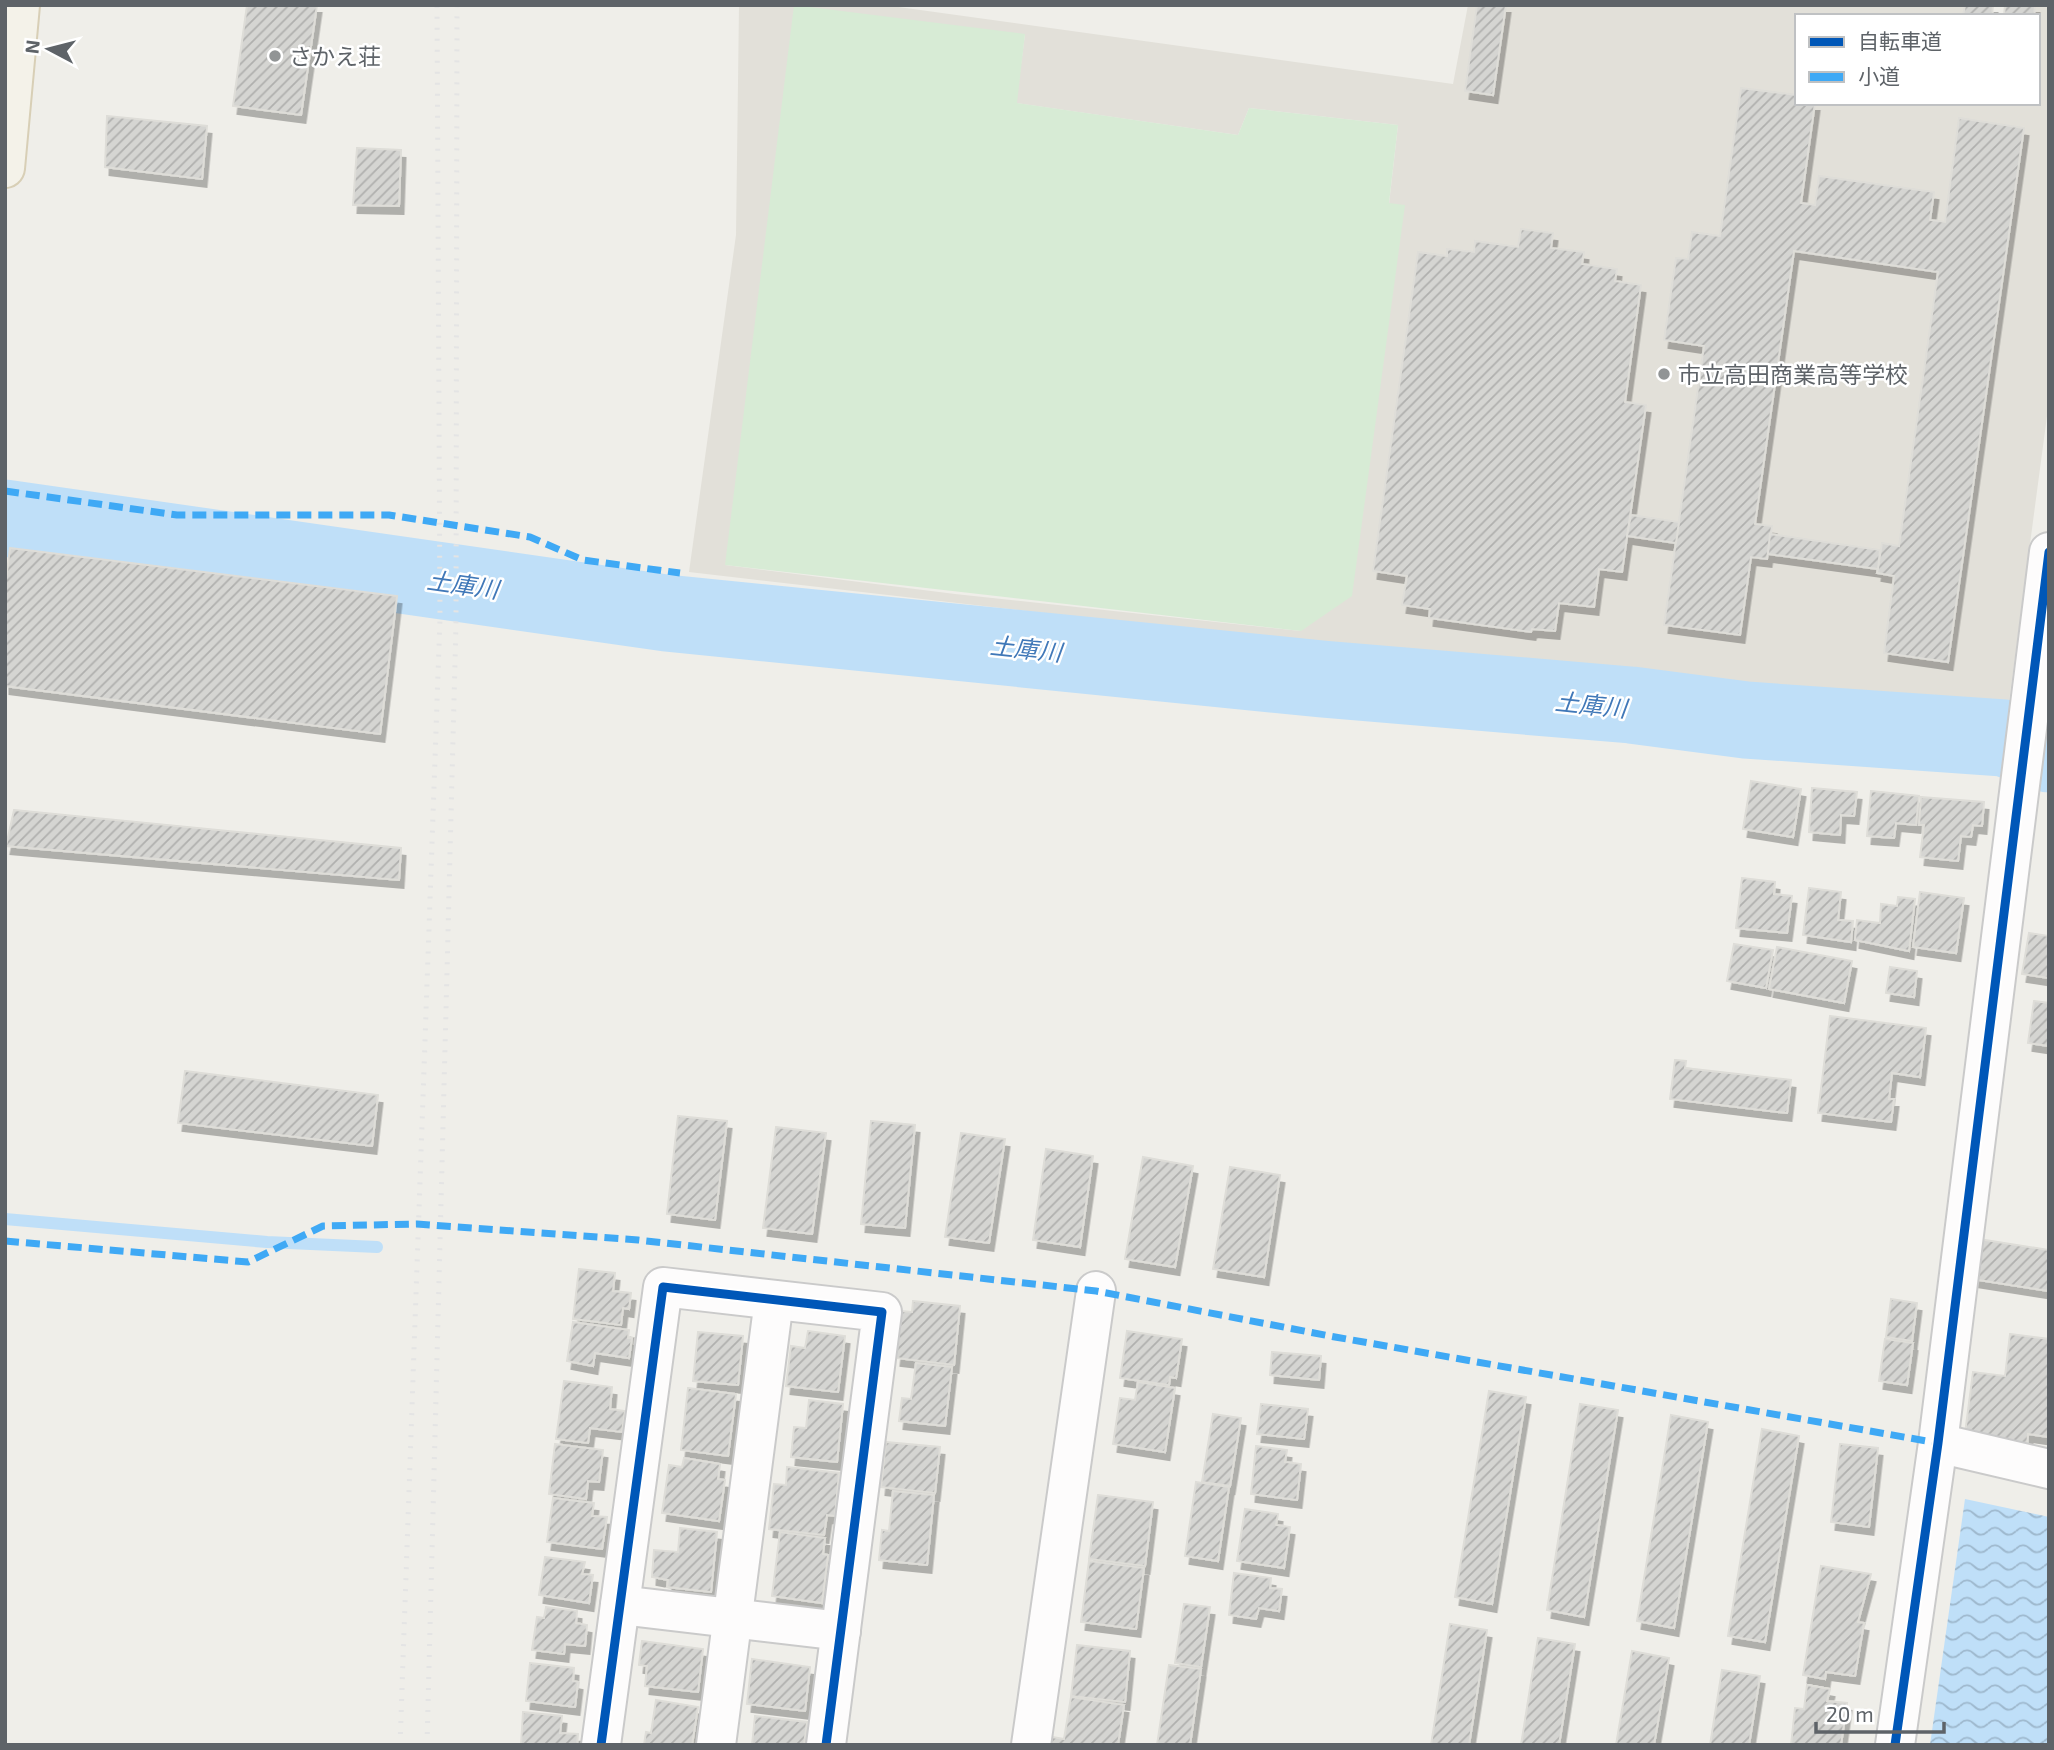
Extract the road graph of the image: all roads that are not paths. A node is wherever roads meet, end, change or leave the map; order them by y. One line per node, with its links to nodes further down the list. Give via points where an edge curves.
1 (20, 5): 2 (main road)
2 (5, 168)
3 (2047, 570): 6 (street)
4 (1096, 1291): 14 (street)
5 (774, 1300): 8 (street, via 663,1287); 9 (street); 10 (street, via 882,1312)
6 (1938, 1443): 7 (street); 15 (street)
7 (2049, 1469)
8 (620, 1605): 9 (street); 11 (street)
9 (732, 1619): 10 (street); 12 (street)
10 (841, 1631): 13 (street)
11 (601, 1745)
12 (716, 1745)
13 (826, 1745)
14 (1031, 1745)
15 (1895, 1745)

